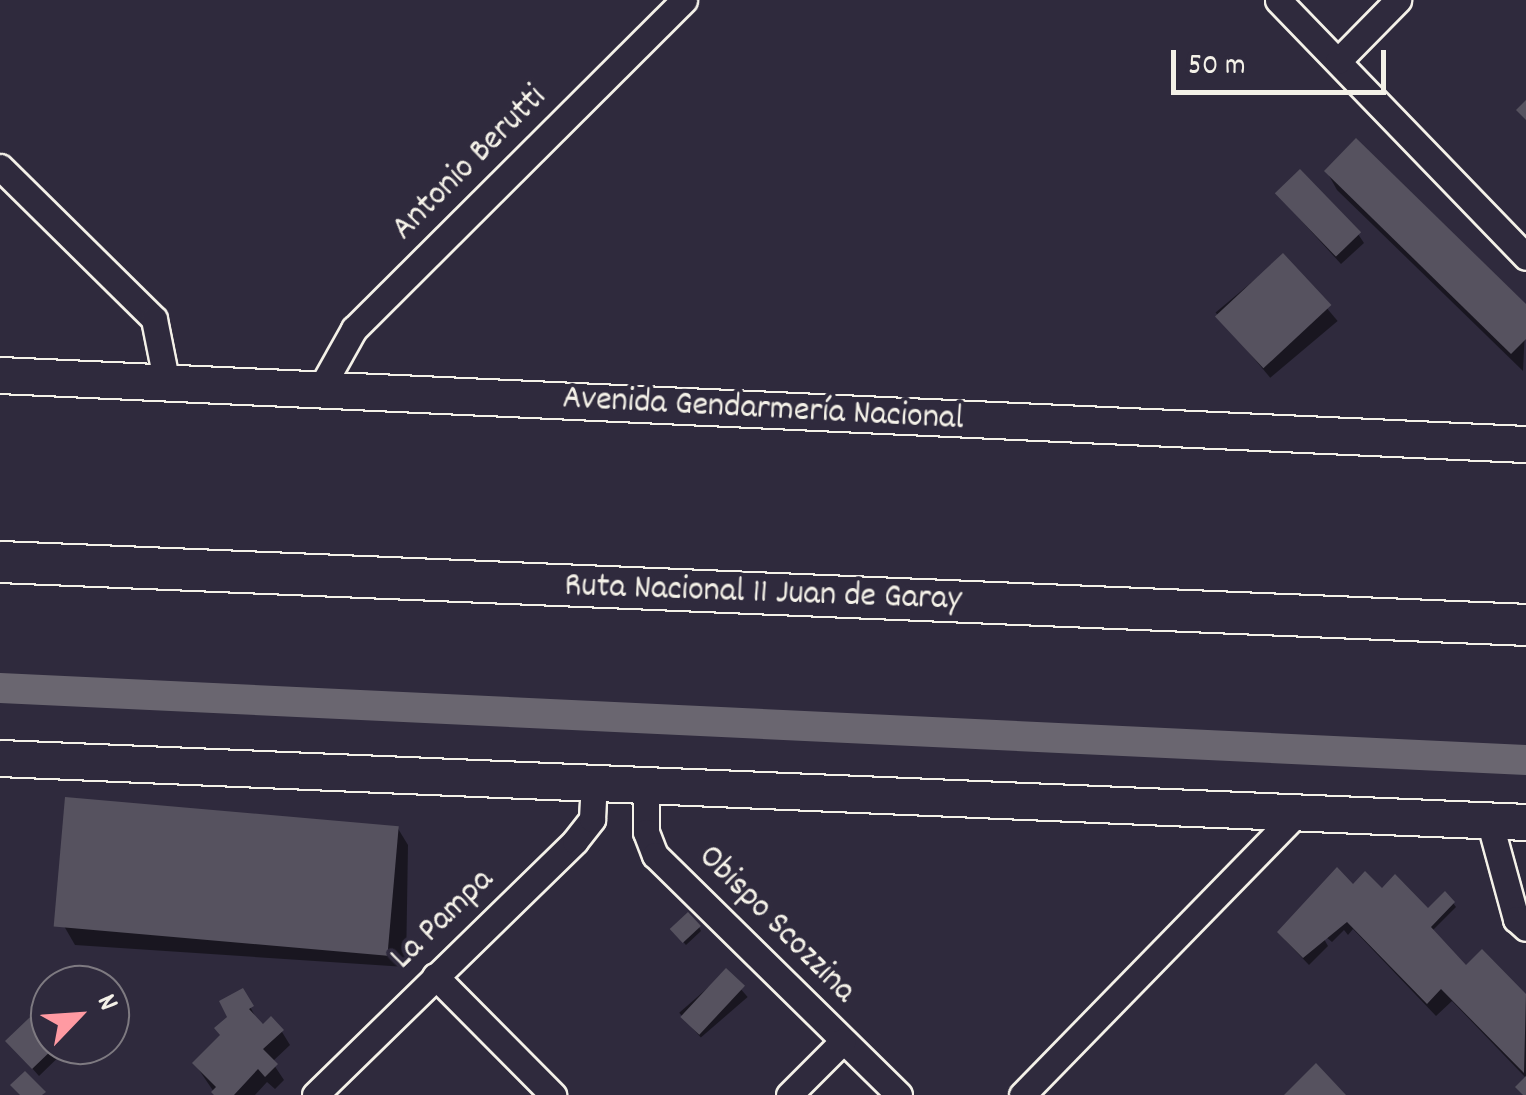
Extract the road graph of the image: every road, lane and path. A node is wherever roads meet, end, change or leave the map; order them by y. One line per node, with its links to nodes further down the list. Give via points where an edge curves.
1 (1278, 0): 4 (street)
2 (1398, 0): 4 (street)
3 (680, 1): 9 (street, Antonio Berutti, via 354,329)
4 (1338, 61): 6 (street)
5 (0, 167): 8 (street, via 154,320)
6 (1526, 258)
7 (0, 375): 8 (main road, Avenida Gendarmería Nacional)
8 (167, 384): 9 (main road, Avenida Gendarmería Nacional)
9 (321, 388): 10 (main road, Avenida Gendarmería Nacional)
10 (1526, 444)
11 (0, 562): 12 (highway, Ruta Nacional 11 Juan de Garay)
12 (1526, 626)
13 (0, 758): 14 (main road)
14 (594, 783): 15 (main road); 20 (street, La Pampa, via 592,819 575,841)
15 (646, 785): 16 (main road); 21 (street, Obispo Scozzina, via 646,832 655,855)
16 (1298, 812): 17 (main road); 26 (street)
17 (1489, 820): 18 (main road); 19 (street, via 1516,919)
18 (1526, 822)
19 (1526, 928)
20 (435, 976): 22 (street, La Pampa); 23 (street)
21 (843, 1041): 24 (street); 25 (street, Obispo Scozzina)
22 (314, 1095)
23 (553, 1095)
24 (789, 1095)
25 (899, 1095)
26 (1022, 1095)

